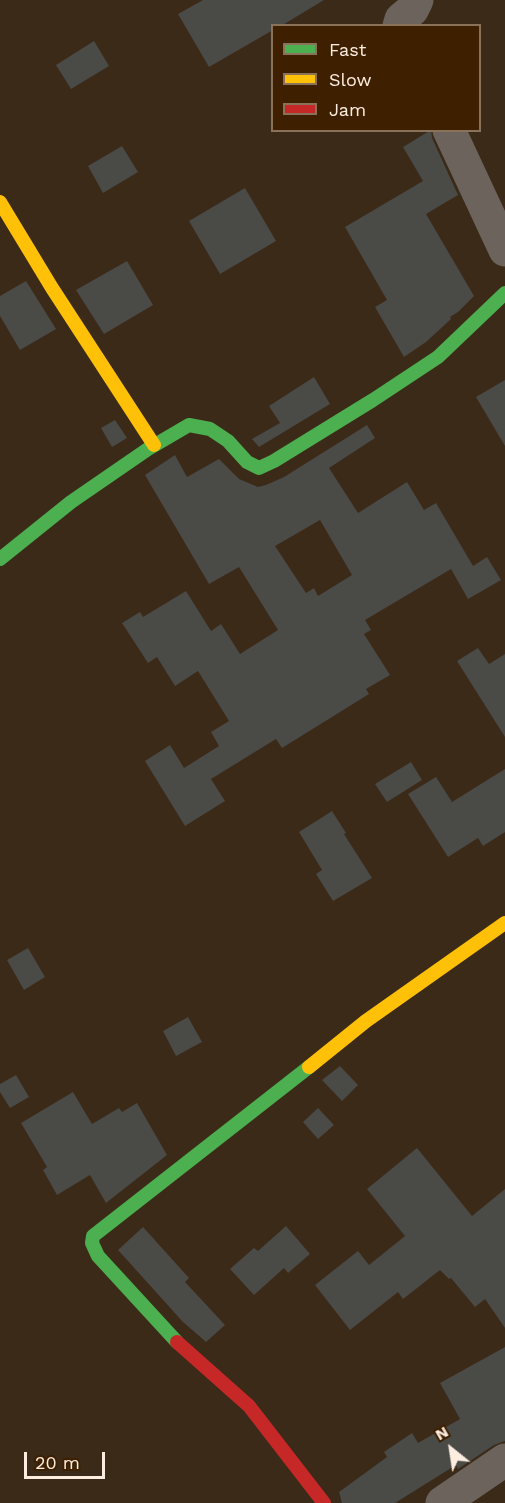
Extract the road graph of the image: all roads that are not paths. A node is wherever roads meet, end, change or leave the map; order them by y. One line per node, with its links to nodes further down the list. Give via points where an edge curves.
1 (417, 0): 2 (street)
2 (400, 24)
3 (450, 132): 5 (street)
4 (0, 202): 7 (street)
5 (505, 250)
6 (505, 293): 7 (street, via 438,357 259,468 210,429 189,425)
7 (154, 445): 8 (street, via 71,502)
8 (0, 560)
9 (505, 922): 11 (street, via 366,1021 93,1236 98,1256 170,1335 249,1406)
10 (505, 1460): 12 (street)
11 (324, 1503)
12 (442, 1503)

